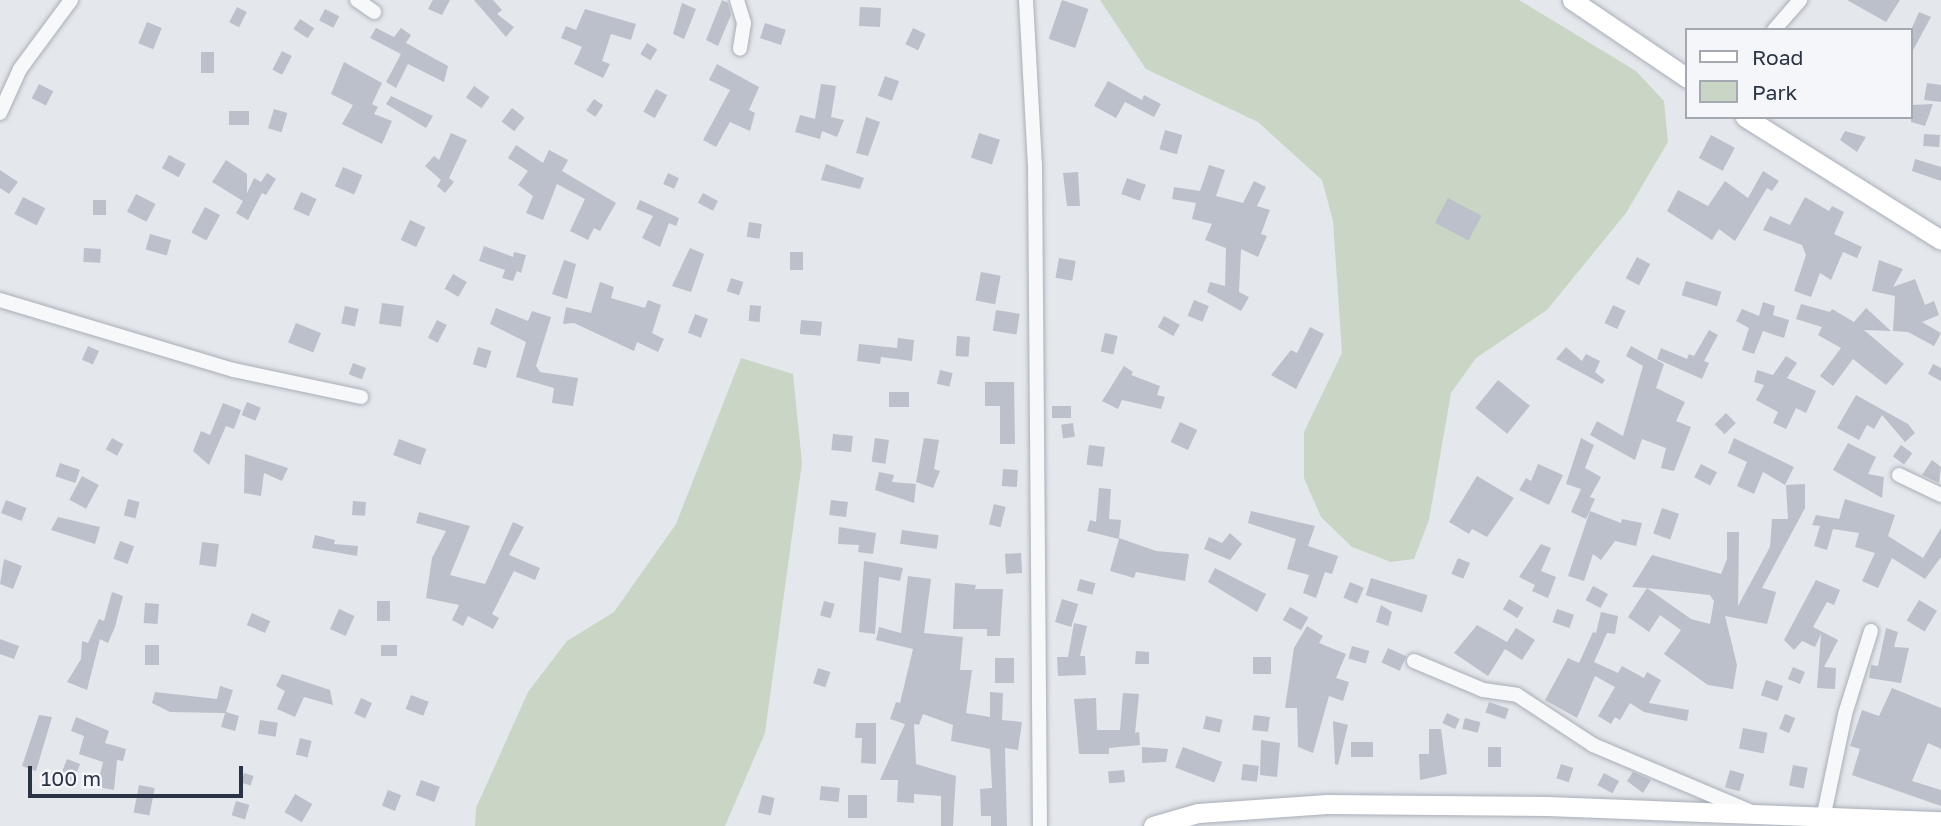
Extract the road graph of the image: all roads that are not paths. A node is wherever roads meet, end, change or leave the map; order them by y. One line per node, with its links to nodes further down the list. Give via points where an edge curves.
1 (71, 0): 11 (street, via 20,69)
2 (357, 0): 7 (street)
3 (737, 0): 9 (street, via 744,23)
4 (1026, 0): 23 (street, via 1035,164)
5 (1572, 0): 10 (street)
6 (1800, 0): 8 (street)
7 (374, 12)
8 (1776, 28)
9 (740, 49)
10 (1686, 77)
11 (0, 113)
12 (1748, 119): 13 (street)
13 (1941, 240)
14 (0, 300): 15 (street, via 234,370)
15 (361, 397)
16 (1899, 475): 17 (street)
17 (1941, 495)
18 (1871, 631): 21 (street, via 1845,714)
19 (1414, 661): 20 (street, via 1470,686 1517,695 1593,745)
20 (1753, 813): 21 (street); 24 (street, via 1327,804 1198,813)
21 (1824, 814): 22 (street)
22 (1941, 821)
23 (1040, 826)
24 (1153, 826)

